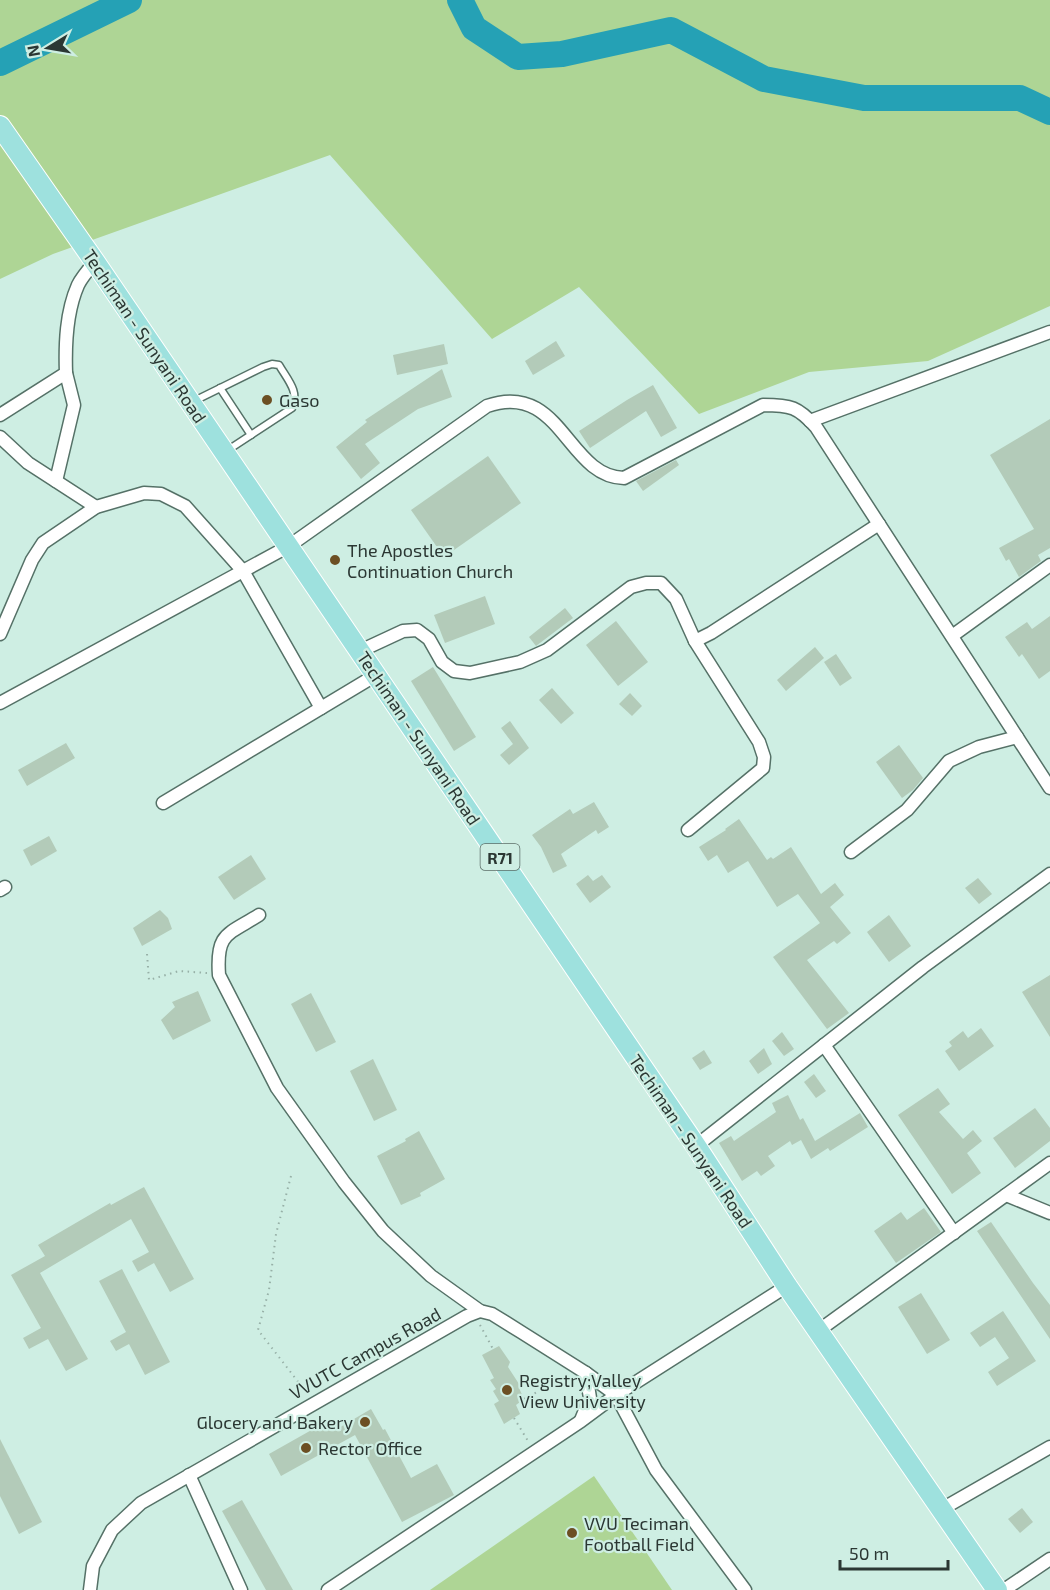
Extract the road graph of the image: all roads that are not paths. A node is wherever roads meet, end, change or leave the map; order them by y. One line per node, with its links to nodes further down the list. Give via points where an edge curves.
1 (0, 126): 2 (main road, Techiman - Sunyani Road / R71)
2 (95, 262): 4 (street, via 79,283 71,309 65,344); 6 (main road, Techiman - Sunyani Road / R71)
3 (1050, 332): 8 (street)
4 (66, 373): 7 (street); 12 (street, via 74,405)
5 (220, 388): 6 (lane); 9 (lane); 9 (lane, via 272,364 279,366 296,400 292,408)
6 (191, 402): 11 (main road, Techiman - Sunyani Road / R71)
7 (0, 414)
8 (810, 421): 14 (street); 15 (street, via 792,408 763,405 624,478 611,477 597,469 543,411 519,401 502,401 488,406)
9 (251, 435): 11 (lane)
10 (0, 437): 12 (street, via 28,463)
11 (225, 452): 15 (main road, Techiman - Sunyani Road / R71)
12 (56, 481): 13 (street)
13 (96, 507): 17 (street, via 144,493 161,494 185,506); 18 (street, via 43,543)
14 (879, 524): 19 (street); 20 (street)
15 (289, 546): 17 (street); 21 (main road, Techiman - Sunyani Road / R71)
16 (1050, 565): 19 (street)
17 (243, 571): 23 (street); 24 (street)
18 (0, 634)
19 (952, 636): 25 (street)
20 (695, 641): 21 (street, via 676,599 661,583 646,583 631,587 547,650 520,662 470,673 454,670 442,662 429,639 417,630 403,631); 28 (street, via 759,742 764,757 763,768)
21 (360, 651): 22 (main road, Techiman - Sunyani Road / R71)
22 (376, 675): 24 (street); 33 (main road, Techiman - Sunyani Road / R71)
23 (0, 703)
24 (321, 708): 27 (street)
25 (1017, 737): 26 (street); 29 (street, via 979,747 949,761 907,810)
26 (1050, 788)
27 (163, 803)
28 (688, 830)
29 (851, 852)
30 (1050, 874): 32 (street)
31 (259, 915): 39 (street, via 224,937 218,954 219,975 278,1088 383,1231 431,1276)
32 (824, 1045): 33 (street); 37 (street)
33 (696, 1146): 38 (main road, Techiman - Sunyani Road / R71)
34 (1050, 1163): 35 (street)
35 (1006, 1196): 36 (street); 37 (street)
36 (1050, 1213)
37 (954, 1233): 40 (street)
38 (787, 1286): 40 (main road, Techiman - Sunyani Road / R71); 42 (street)
39 (480, 1311): 41 (street, via 492,1314); 45 (street, VVUTC Campus Road)
40 (818, 1332): 46 (main road, Techiman - Sunyani Road / R71)
41 (583, 1371): 42 (street); 43 (street, via 590,1398)
42 (616, 1395): 43 (street); 51 (street, via 656,1470)
43 (581, 1421): 50 (street)
44 (1050, 1447): 46 (street)
45 (189, 1475): 48 (street, VVUTC Campus Road, via 141,1503 112,1530 93,1566); 49 (street)
46 (942, 1509): 52 (main road, Techiman - Sunyani Road / R71)
47 (1050, 1558): 53 (street)
48 (90, 1590)
49 (242, 1590)
50 (328, 1590)
51 (745, 1590)
52 (997, 1590)
53 (1004, 1590)

